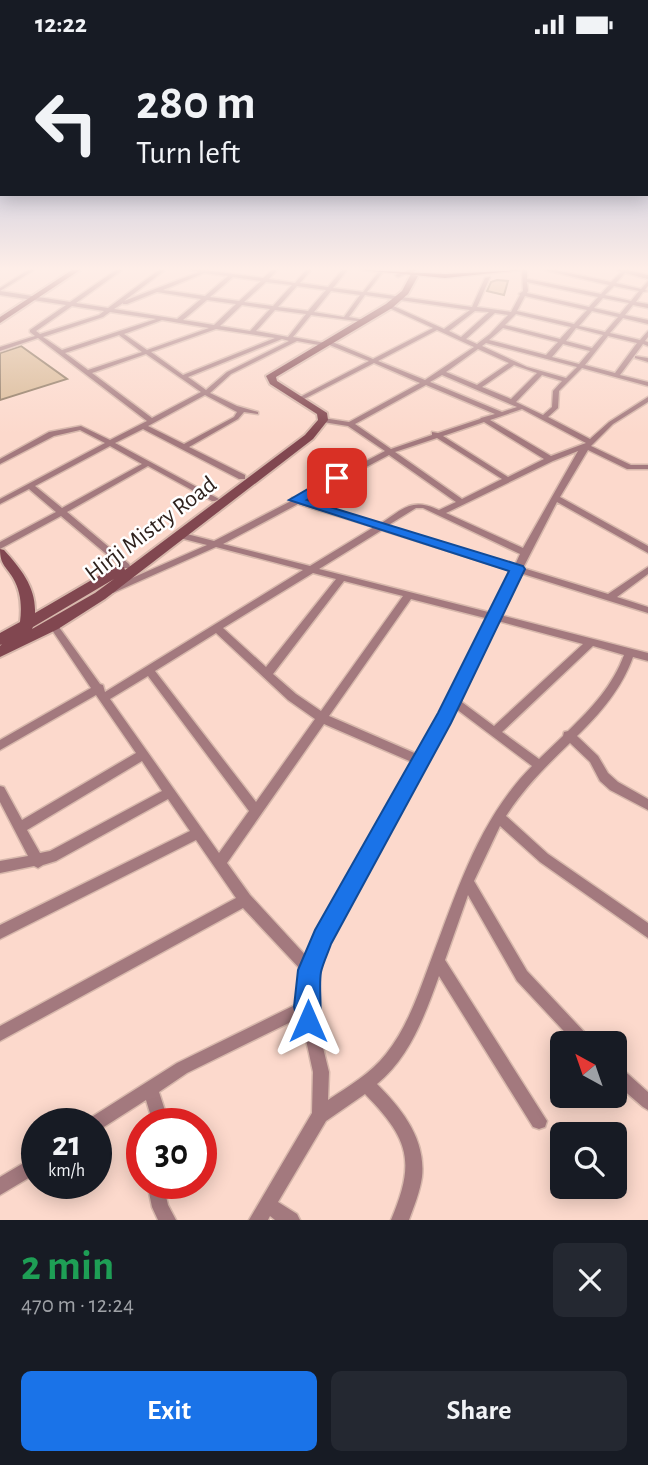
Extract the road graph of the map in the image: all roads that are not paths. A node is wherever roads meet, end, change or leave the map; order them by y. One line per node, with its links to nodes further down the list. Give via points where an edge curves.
1 (38, 325): 23 (street, via 32,331)
2 (72, 325): 23 (street)
3 (143, 325): 19 (street)
4 (193, 325): 16 (street)
5 (217, 325): 16 (street)
6 (259, 325): 20 (street)
7 (302, 325): 24 (street)
8 (356, 325): 28 (main road)
9 (430, 325): 17 (street)
10 (453, 325): 18 (street)
11 (478, 325): 25 (street)
12 (568, 325): 15 (street)
13 (614, 325): 22 (street)
14 (503, 326): 26 (street); 27 (street)
15 (574, 326): 22 (street); 27 (street)
16 (214, 328): 20 (street); 33 (street)
17 (437, 328): 18 (street); 37 (street)
18 (445, 331): 25 (street)
19 (119, 333): 33 (street); 34 (street)
20 (251, 333): 24 (street)
21 (648, 333): 29 (street)
22 (607, 334): 29 (street); 32 (street)
23 (38, 337): 31 (street); 34 (street)
24 (288, 339): 28 (street); 45 (street); 50 (street, via 229,373)
25 (462, 339): 30 (street)
26 (486, 341): 30 (street); 36 (street)
27 (561, 341): 32 (street); 36 (street)
28 (326, 343): 37 (street); 51 (main road, via 271,376 273,382)
29 (645, 343): 44 (street)
30 (479, 347): 39 (street); 41 (street)
31 (0, 349)
32 (594, 350): 40 (street)
33 (147, 352): 42 (street); 45 (street)
34 (60, 353): 42 (street)
35 (637, 357): 38 (street)
36 (547, 358): 40 (street)
37 (374, 360): 47 (street); 51 (street)
38 (648, 360)
39 (514, 363): 43 (street); 49 (street)
40 (580, 367): 44 (street); 46 (street)
41 (441, 372): 47 (street); 49 (street)
42 (87, 373): 60 (street)
43 (541, 373): 46 (street); 53 (street)
44 (617, 376): 48 (street)
45 (183, 377): 50 (street)
46 (566, 380): 58 (street, via 554,395 555,408)
47 (424, 381): 57 (street); 62 (street)
48 (648, 384)
49 (478, 387): 53 (street)
50 (206, 393): 55 (street); 60 (street)
51 (302, 398): 61 (main road, via 316,408)
52 (647, 400): 66 (street)
53 (512, 402): 54 (street)
54 (523, 407): 57 (street); 58 (street)
55 (237, 408): 56 (street); 67 (street, via 241,414 236,418)
56 (256, 413)
57 (500, 414): 59 (street)
58 (544, 417): 66 (street)
59 (483, 419): 64 (street); 69 (street)
60 (152, 421): 63 (street)
61 (320, 423): 62 (street); 73 (main road, Hirji Mistry Road); 84 (main road, Hirji Mistry Road, via 309,437)
62 (350, 424): 68 (street)
63 (144, 426): 65 (street); 67 (street)
64 (435, 434): 68 (street); 74 (street)
65 (110, 444): 70 (street, via 73,428); 71 (street); 75 (street)
66 (588, 444): 69 (street); 72 (street, via 630,467); 76 (street)
67 (184, 447): 73 (street)
68 (389, 452): 78 (street); 80 (street)
69 (550, 459): 74 (street)
70 (0, 462)
71 (147, 464): 77 (street); 81 (street)
72 (648, 467)
73 (242, 477): 77 (main road, Hirji Mistry Road)
74 (508, 480): 80 (street)
75 (30, 486): 79 (street); 81 (street)
76 (555, 498): 87 (street); 89 (street)
77 (215, 499): 90 (main road, Hirji Mistry Road)
78 (295, 500): 83 (street); 86 (street)
79 (0, 502)
80 (462, 502): 82 (street)
81 (61, 512): 85 (street); 90 (street)
82 (439, 513): 83 (street, via 414,506); 89 (street)
83 (383, 527): 91 (street); 92 (street)
84 (179, 535): 86 (street); 96 (main road, Hirji Mistry Road)
85 (0, 545)
86 (214, 545): 92 (street); 96 (street)
87 (648, 550)
88 (0, 553): 95 (main road)
89 (526, 553): 91 (street)
90 (126, 566): 101 (main road, Hirji Mistry Road)
91 (518, 569): 98 (street); 100 (street)
92 (311, 570): 94 (street); 103 (street)
93 (648, 571): 98 (street)
94 (342, 579): 97 (street); 111 (street)
95 (27, 588): 101 (main road); 102 (main road)
96 (100, 596): 101 (main road, Hirji Mistry Road)
97 (408, 596): 100 (street); 114 (street)
98 (609, 598): 99 (street)
99 (648, 610)
100 (494, 618): 106 (street); 113 (street)
101 (50, 620): 102 (main road, Hirji Mistry Road); 105 (main road, Hirji Mistry Road); 112 (street)
102 (27, 625): 104 (main road, Hirji Mistry Road); 105 (main road)
103 (217, 628): 110 (street); 111 (street)
104 (0, 640)
105 (23, 641): 107 (main road, Hirji Mistry Road)
106 (590, 643): 108 (street); 115 (street)
107 (0, 652)
108 (630, 653): 109 (street); 116 (street, via 613,687)
109 (648, 657)
110 (149, 670): 112 (street); 124 (street)
111 (267, 674): 114 (street)
112 (102, 693): 117 (street); 118 (street)
113 (453, 701): 115 (street); 119 (street)
114 (322, 717): 119 (street); 124 (street)
115 (495, 732): 120 (street)
116 (568, 735): 120 (street); 123 (street, via 614,786)
117 (0, 745)
118 (144, 754): 122 (street); 126 (street)
119 (421, 761): 136 (street, via 323,938)
120 (539, 765): 125 (street)
121 (0, 791): 126 (street)
122 (170, 792): 127 (street); 128 (street)
123 (648, 805)
124 (256, 811): 129 (street)
125 (499, 817): 131 (street); 133 (street, via 544,858)
126 (20, 828): 128 (street)
127 (197, 833): 129 (street); 134 (street)
128 (38, 862): 130 (street)
129 (219, 864): 132 (street)
130 (0, 867)
131 (469, 884): 135 (street); 138 (street, via 522,976)
132 (245, 900): 136 (street); 139 (street)
133 (648, 931)
134 (0, 932)
135 (438, 961): 141 (street, via 403,1042 381,1072); 148 (street)
136 (310, 970): 137 (street)
137 (306, 1007): 142 (street, via 182,1068); 147 (street, via 321,1072)
138 (574, 1031)
139 (0, 1034)
140 (627, 1079): 143 (street)
141 (365, 1083): 147 (street); 156 (street, via 409,1134 414,1152 414,1177)
142 (150, 1089): 145 (street); 146 (street)
143 (642, 1089): 144 (street)
144 (648, 1102)
145 (156, 1108)
146 (112, 1114)
147 (320, 1115): 152 (street)
148 (539, 1121)
149 (21, 1173): 150 (street)
150 (0, 1187)
151 (158, 1199): 153 (street)
152 (267, 1205): 154 (street); 155 (street)
153 (167, 1220)
154 (258, 1220)
155 (292, 1220)
156 (400, 1220)

